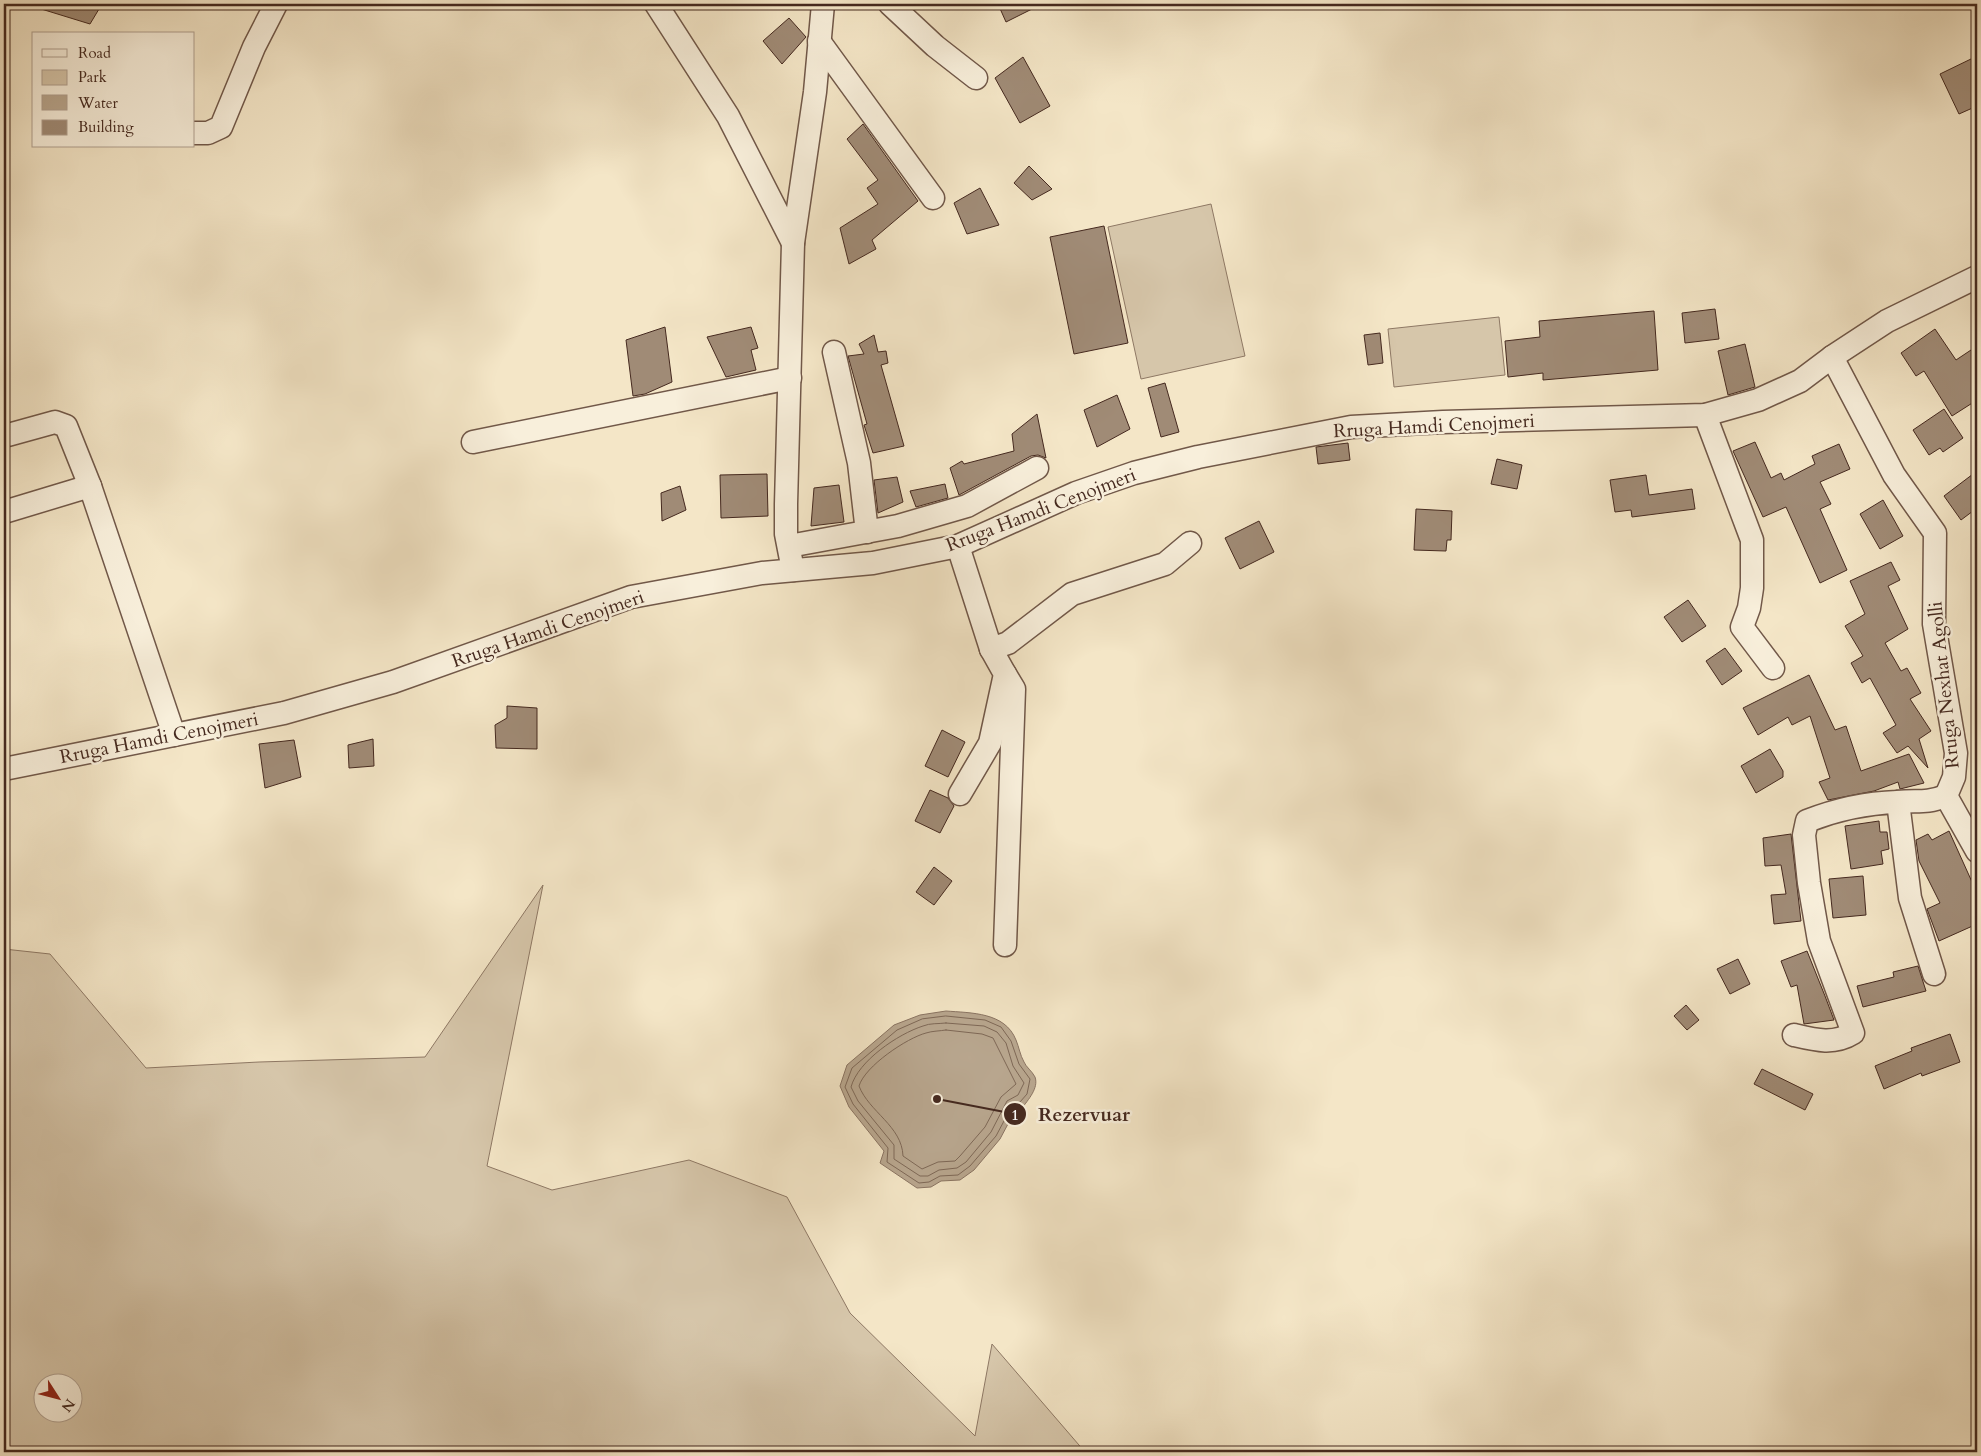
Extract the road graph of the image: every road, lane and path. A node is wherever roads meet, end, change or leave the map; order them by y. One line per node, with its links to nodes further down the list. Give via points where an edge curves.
1 (276, 4): 7 (street, via 254,47 221,127 208,133)
2 (656, 4): 9 (street, via 728,116)
3 (823, 4): 5 (street)
4 (890, 4): 6 (street)
5 (820, 41): 8 (street); 9 (street)
6 (976, 78)
7 (195, 133)
8 (933, 198)
9 (793, 243): 13 (street)
10 (1977, 277): 12 (street, Rruga Hamdi Cenojmeri, via 1887,321)
11 (834, 352): 20 (street, via 858,463)
12 (1832, 357): 14 (street, Rruga Hamdi Cenojmeri, via 1800,381 1758,400); 31 (street, Rruga Nexhat Agolli, via 1894,475 1935,533 1934,624 1956,753 1954,777)
13 (790, 378): 16 (street); 22 (street, via 786,504)
14 (1705, 415): 23 (street, Rruga Hamdi Cenojmeri, via 1443,422 1361,427 1272,441 1134,473 1076,493); 26 (street, via 1752,540 1752,588 1742,627)
15 (8, 436): 18 (street, via 55,422 66,426)
16 (473, 442)
17 (1037, 468): 20 (street, via 967,506)
18 (90, 486): 19 (street); 28 (street)
19 (4, 512)
20 (867, 532): 22 (street)
21 (1190, 543): 25 (street, via 1164,564 1072,594 1008,643)
22 (789, 546): 24 (street)
23 (958, 546): 24 (street, Rruga Hamdi Cenojmeri, via 873,562); 25 (street)
24 (793, 570): 28 (street, Rruga Hamdi Cenojmeri, via 631,597 393,682 284,713)
25 (991, 649): 27 (street)
26 (1773, 668)
27 (1005, 674): 30 (street, via 990,743); 34 (street, via 1014,688)
28 (174, 735): 29 (street, Rruga Hamdi Cenojmeri)
29 (4, 769)
30 (960, 794)
31 (1946, 796): 32 (street, via 1926,803); 33 (street, Rruga Nexhat Agolli)
32 (1898, 802): 35 (street, via 1910,898); 36 (street, via 1861,806 1807,821 1804,835 1819,941 1853,1033 1844,1038 1822,1041)
33 (1977, 850)
34 (1004, 945)
35 (1934, 974)
36 (1794, 1035)

